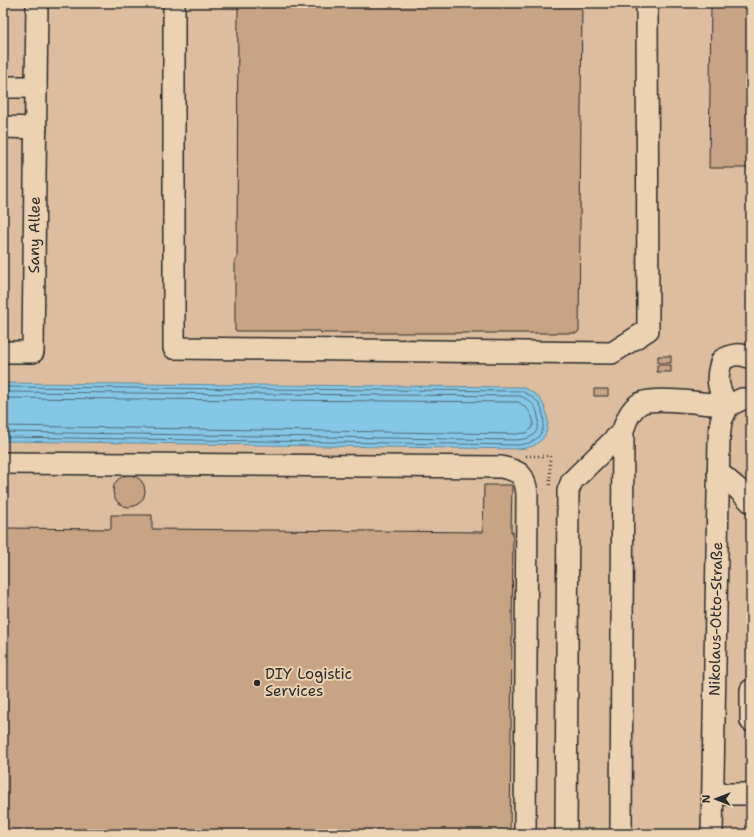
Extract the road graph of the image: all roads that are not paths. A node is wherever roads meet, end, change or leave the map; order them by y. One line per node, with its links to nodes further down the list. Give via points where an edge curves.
1 (37, 3): 5 (street, Sany Allee)
2 (174, 3): 3 (street, via 174,348 612,353 648,330)
3 (647, 3)
4 (3, 87): 5 (street)
5 (36, 87): 7 (street, Sany Allee)
6 (3, 127): 7 (street)
7 (36, 128): 8 (street, Sany Allee, via 33,352)
8 (3, 352)
9 (751, 358): 11 (street, via 742,354 731,355 722,360 718,380 720,392)
10 (751, 399): 11 (street, via 742,399)
11 (728, 406): 12 (street, via 647,401 640,403 632,411); 14 (street, Nikolaus-Otto-Straße, via 721,421)
12 (623, 431): 21 (street, via 572,481 568,491); 22 (street)
13 (3, 463): 20 (street, via 501,467 518,471 524,477 527,494)
14 (718, 472): 15 (street); 18 (street, Nikolaus-Otto-Straße)
15 (751, 502)
16 (751, 690): 17 (street)
17 (751, 721)
18 (713, 794): 19 (street); 23 (street, Nikolaus-Otto-Straße)
19 (751, 794)
20 (525, 834)
21 (566, 834)
22 (621, 834)
23 (712, 834)

